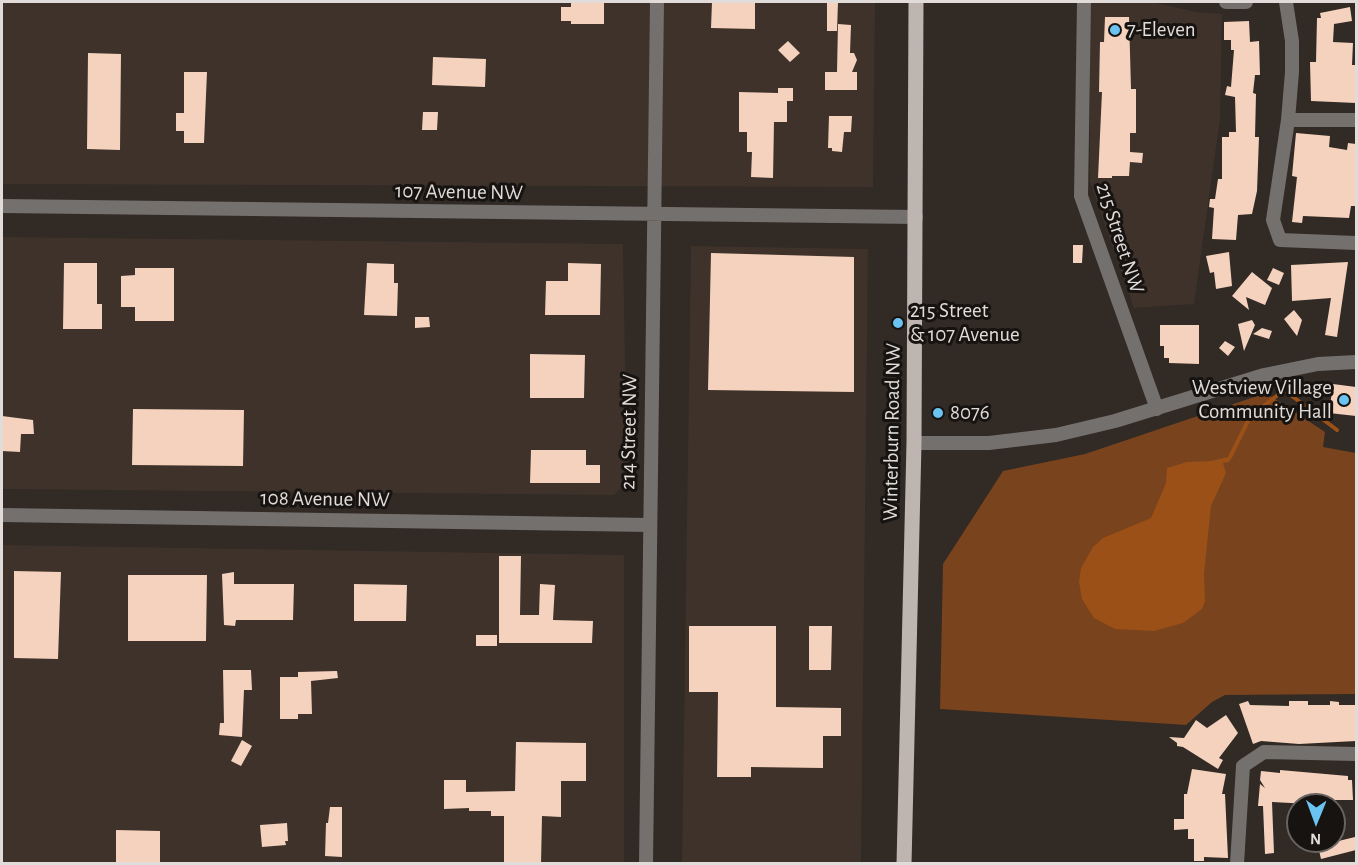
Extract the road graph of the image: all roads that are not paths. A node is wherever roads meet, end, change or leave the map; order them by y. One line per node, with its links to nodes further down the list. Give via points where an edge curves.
1 (657, 2): 10 (street, 214 Street NW)
2 (916, 2): 11 (main road, Winterburn Road NW)
3 (1083, 2): 14 (street, 215 Street NW, via 1081,196)
4 (1226, 2): 5 (street)
5 (1246, 2)
6 (1286, 2): 7 (street, via 1292,41)
7 (1288, 120): 8 (street); 12 (street, via 1273,220 1280,240)
8 (1356, 120)
9 (2, 206): 10 (street, 107 Avenue NW)
10 (653, 215): 11 (street, 107 Avenue NW); 17 (street, 214 Street NW)
11 (916, 217): 15 (main road, Winterburn Road NW)
12 (1356, 243)
13 (1356, 362): 14 (street, via 1318,364 1264,375)
14 (1157, 409): 15 (street, via 1035,439)
15 (914, 443): 20 (main road, Winterburn Road NW)
16 (2, 515): 17 (street, 108 Avenue NW)
17 (649, 525): 19 (street, 214 Street NW)
18 (1356, 754): 21 (street, via 1264,752 1243,766)
19 (646, 864)
20 (904, 864)
21 (1237, 864)

